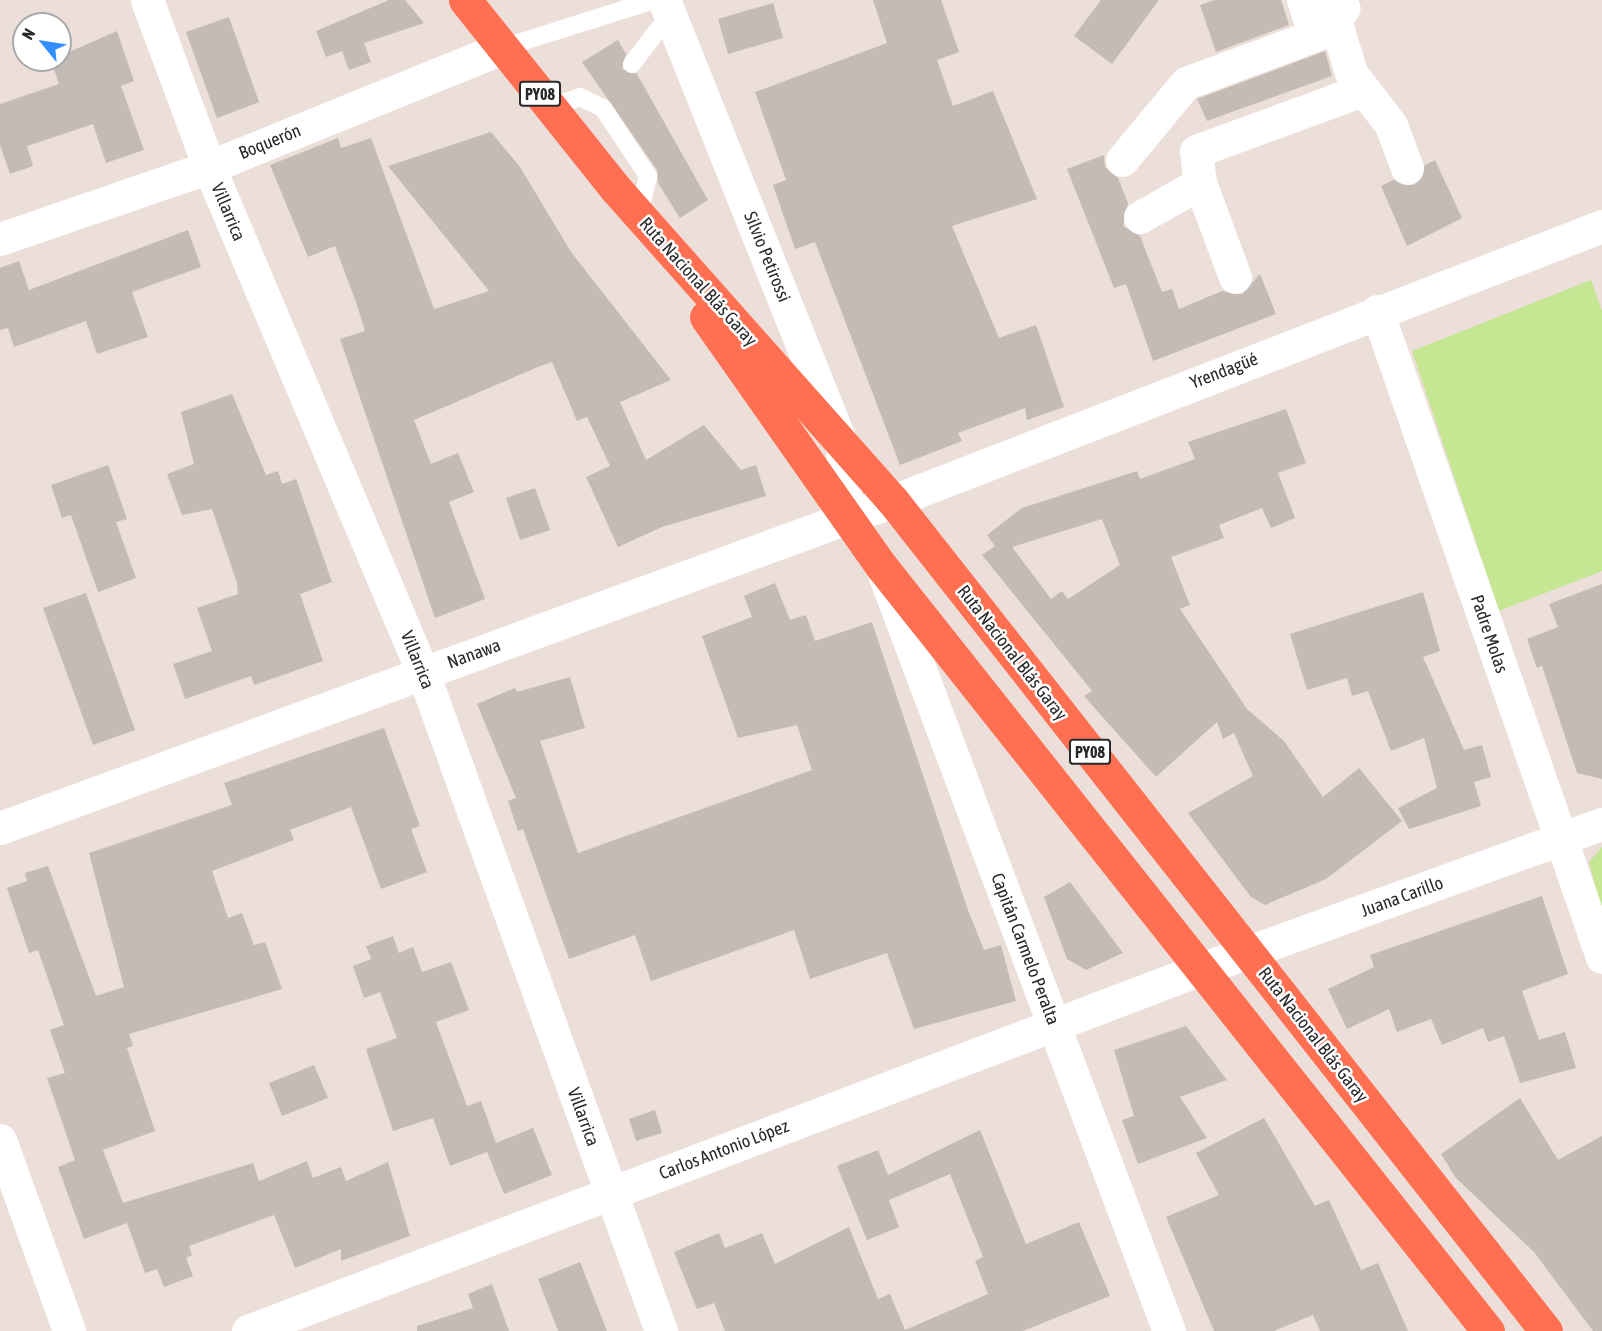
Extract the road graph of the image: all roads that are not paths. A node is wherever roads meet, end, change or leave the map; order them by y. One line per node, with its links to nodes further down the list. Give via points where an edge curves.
1 (147, 0): 11 (street, Villarrica)
2 (465, 0): 6 (highway, Ruta Nacional Blás Garay / PY08)
3 (1303, 0): 5 (street, via 1310,21)
4 (663, 5): 6 (lane); 7 (lane); 21 (street, Silvio Petirossi)
5 (1341, 14): 8 (street); 10 (street, via 1186,83)
6 (502, 48): 9 (highway, Ruta Nacional Blás Garay / PY08); 11 (street, Boquerón)
7 (632, 64)
8 (1360, 91): 12 (street, via 1391,126); 13 (street, via 1196,151)
9 (550, 107): 14 (highway, Ruta Nacional Blás Garay / PY08); 15 (lane, via 580,97 598,97 648,176)
10 (1122, 160)
11 (209, 167): 18 (street, Boquerón); 25 (street, Villarrica)
12 (1407, 168)
13 (1200, 183): 16 (street); 19 (street)
14 (615, 188): 15 (highway, Ruta Nacional Blás Garay / PY08); 23 (highway, Ruta Nacional Blás Garay / PY08)
15 (639, 214): 21 (highway, Ruta Nacional Blás Garay / PY08)
16 (1140, 217)
17 (1602, 226): 20 (street, Yrendagüé)
18 (0, 239)
19 (1235, 277)
20 (1377, 311): 22 (street, Yrendagüé); 28 (street, Padre Molas)
21 (843, 445): 22 (highway, Ruta Nacional Blás Garay / PY08); 23 (street, Silvio Petirossi)
22 (893, 501): 23 (street, Yrendagüé); 29 (highway, Ruta Nacional Blás Garay / PY08)
23 (846, 518): 24 (highway, Ruta Nacional Blás Garay / PY08); 25 (street, Nanawa)
24 (882, 567): 31 (highway, Ruta Nacional Blás Garay / PY08); 32 (street, Capitán Carmelo Peralta)
25 (423, 673): 27 (street, Nanawa); 34 (street, Villarrica)
26 (1602, 824): 28 (street, Juana Carillo)
27 (0, 828)
28 (1561, 839): 29 (street, Juana Carillo); 30 (street, Padre Molas)
29 (1249, 953): 31 (street, Juana Carillo); 40 (highway, Ruta Nacional Blás Garay / PY08)
30 (1602, 957)
31 (1201, 969): 32 (street, Carlos Antonio López); 39 (highway, Ruta Nacional Blás Garay / PY08)
32 (1054, 1025): 34 (street, Carlos Antonio López); 38 (street, Capitán Carmelo Peralta)
33 (0, 1140): 35 (street)
34 (611, 1193): 36 (street, Carlos Antonio López); 37 (street, Villarrica)
35 (69, 1331)
36 (248, 1331)
37 (661, 1331)
38 (1168, 1331)
39 (1488, 1331)
40 (1546, 1331)

